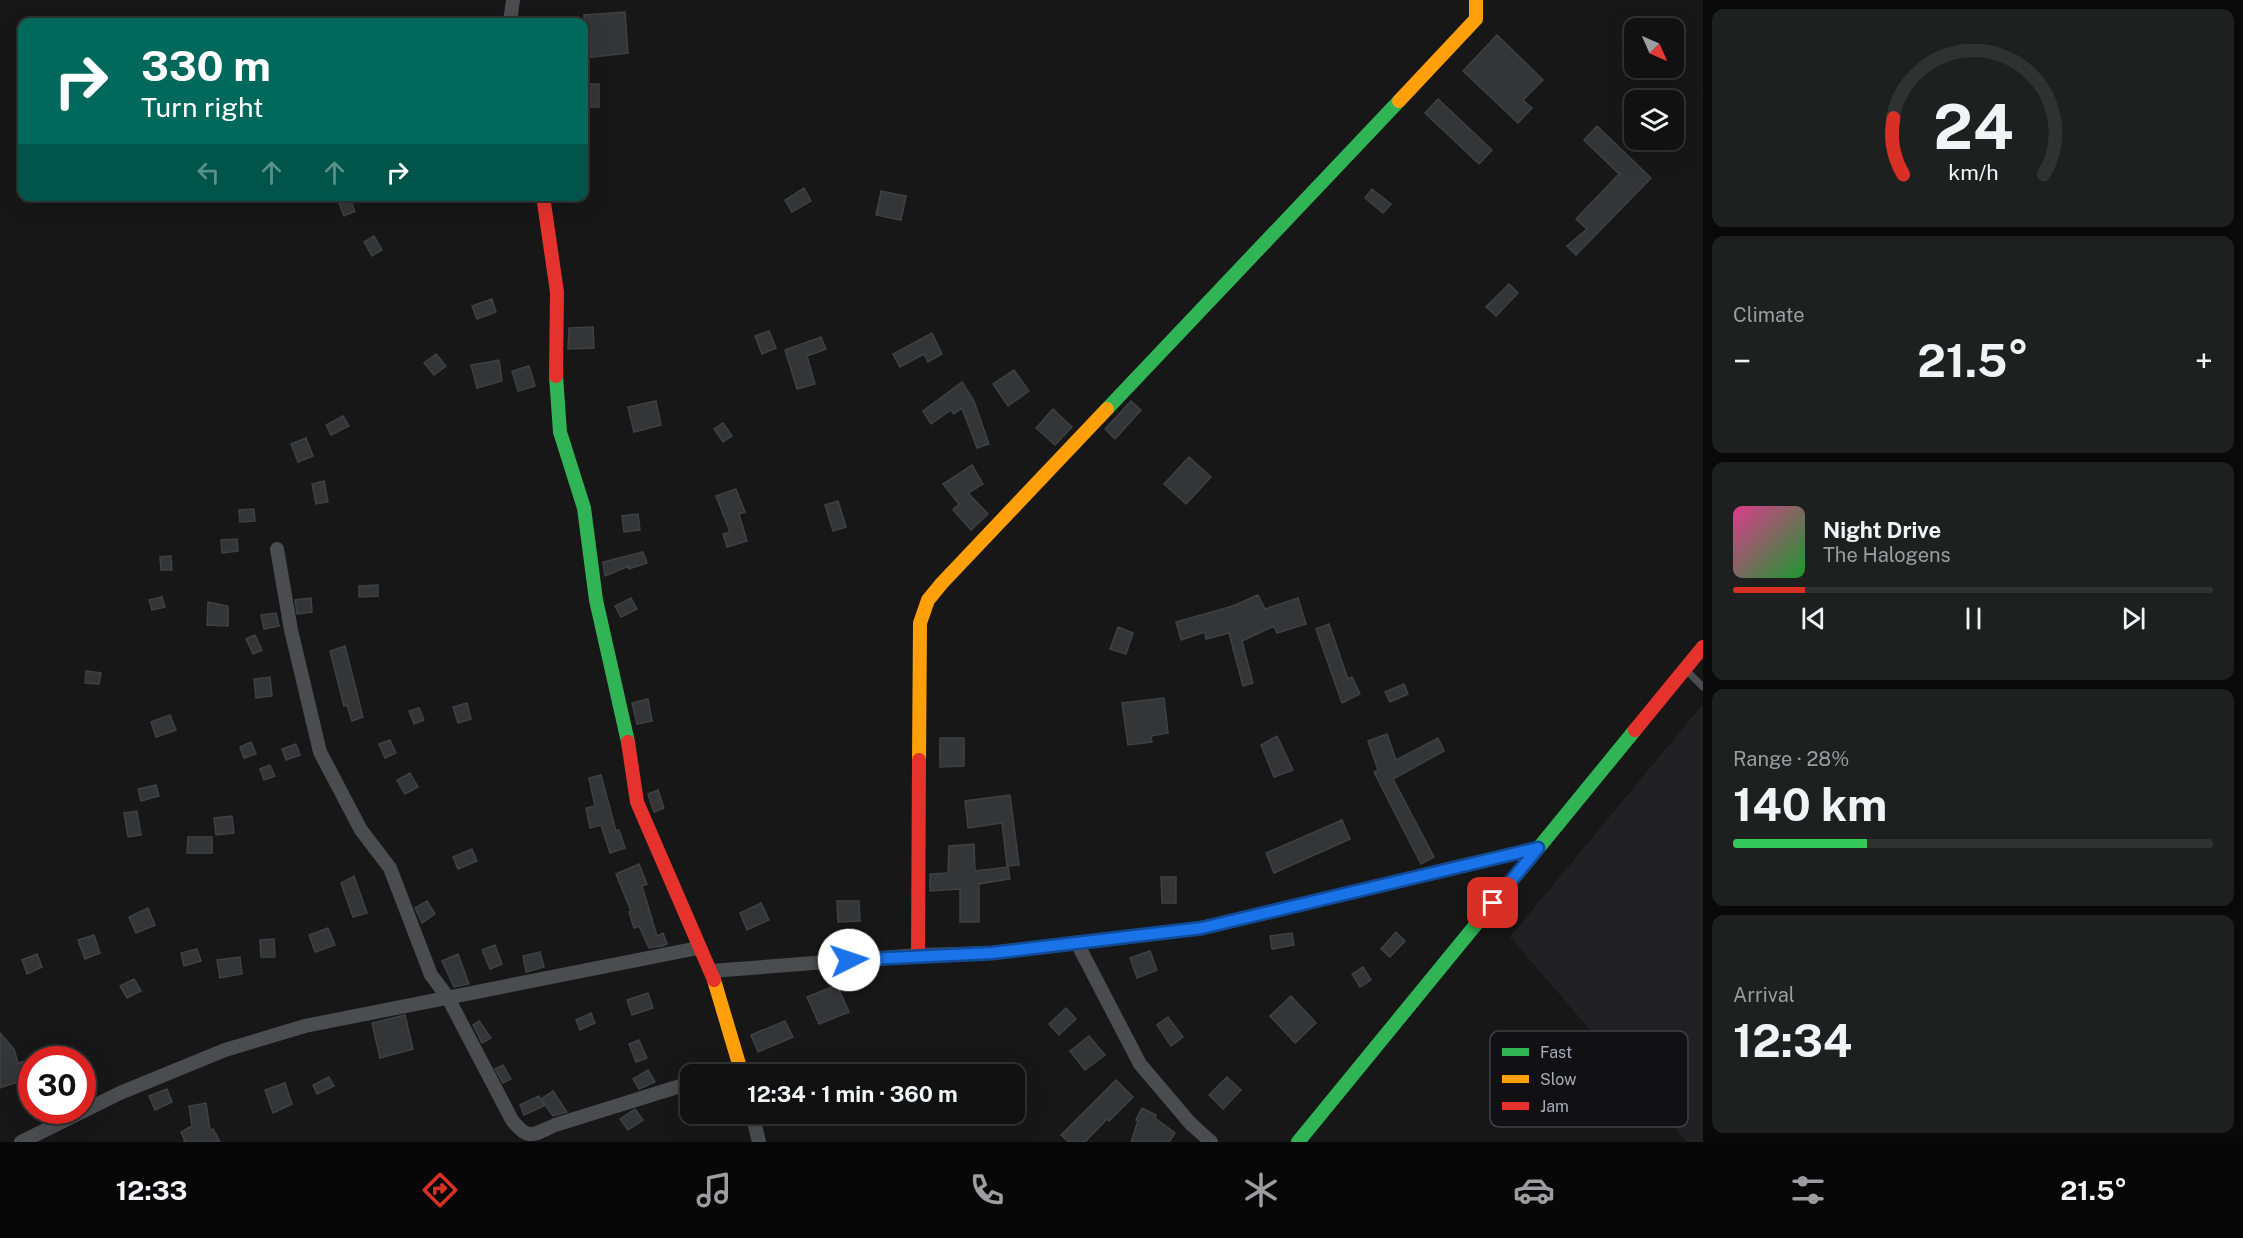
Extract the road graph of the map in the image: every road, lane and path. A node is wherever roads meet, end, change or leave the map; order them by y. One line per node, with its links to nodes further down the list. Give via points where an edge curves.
1 (513, 0): 3 (street)
2 (1476, 0): 12 (street, via 1476,19 925,602 920,623)
3 (511, 18)
4 (544, 201): 11 (street, via 557,292 560,432 585,508 596,600 626,730 637,802)
5 (277, 549): 14 (street, via 291,630 320,752 361,830 390,868 430,975)
6 (1703, 647): 7 (street)
7 (1685, 669): 8 (lane); 9 (street)
8 (1703, 687)
9 (1538, 848): 10 (street, via 1202,928); 21 (street)
10 (1077, 943): 12 (street, via 992,953); 20 (street, via 1140,1064)
11 (698, 948): 13 (street); 14 (street)
12 (918, 955): 13 (street)
13 (711, 970): 15 (street)
14 (447, 996): 16 (street, via 512,1120 527,1135); 18 (street, via 305,1026 225,1050 120,1093)
15 (739, 1064)
16 (680, 1086)
17 (755, 1124): 19 (street)
18 (21, 1142)
19 (759, 1142)
20 (1211, 1142)
21 (1298, 1142)

